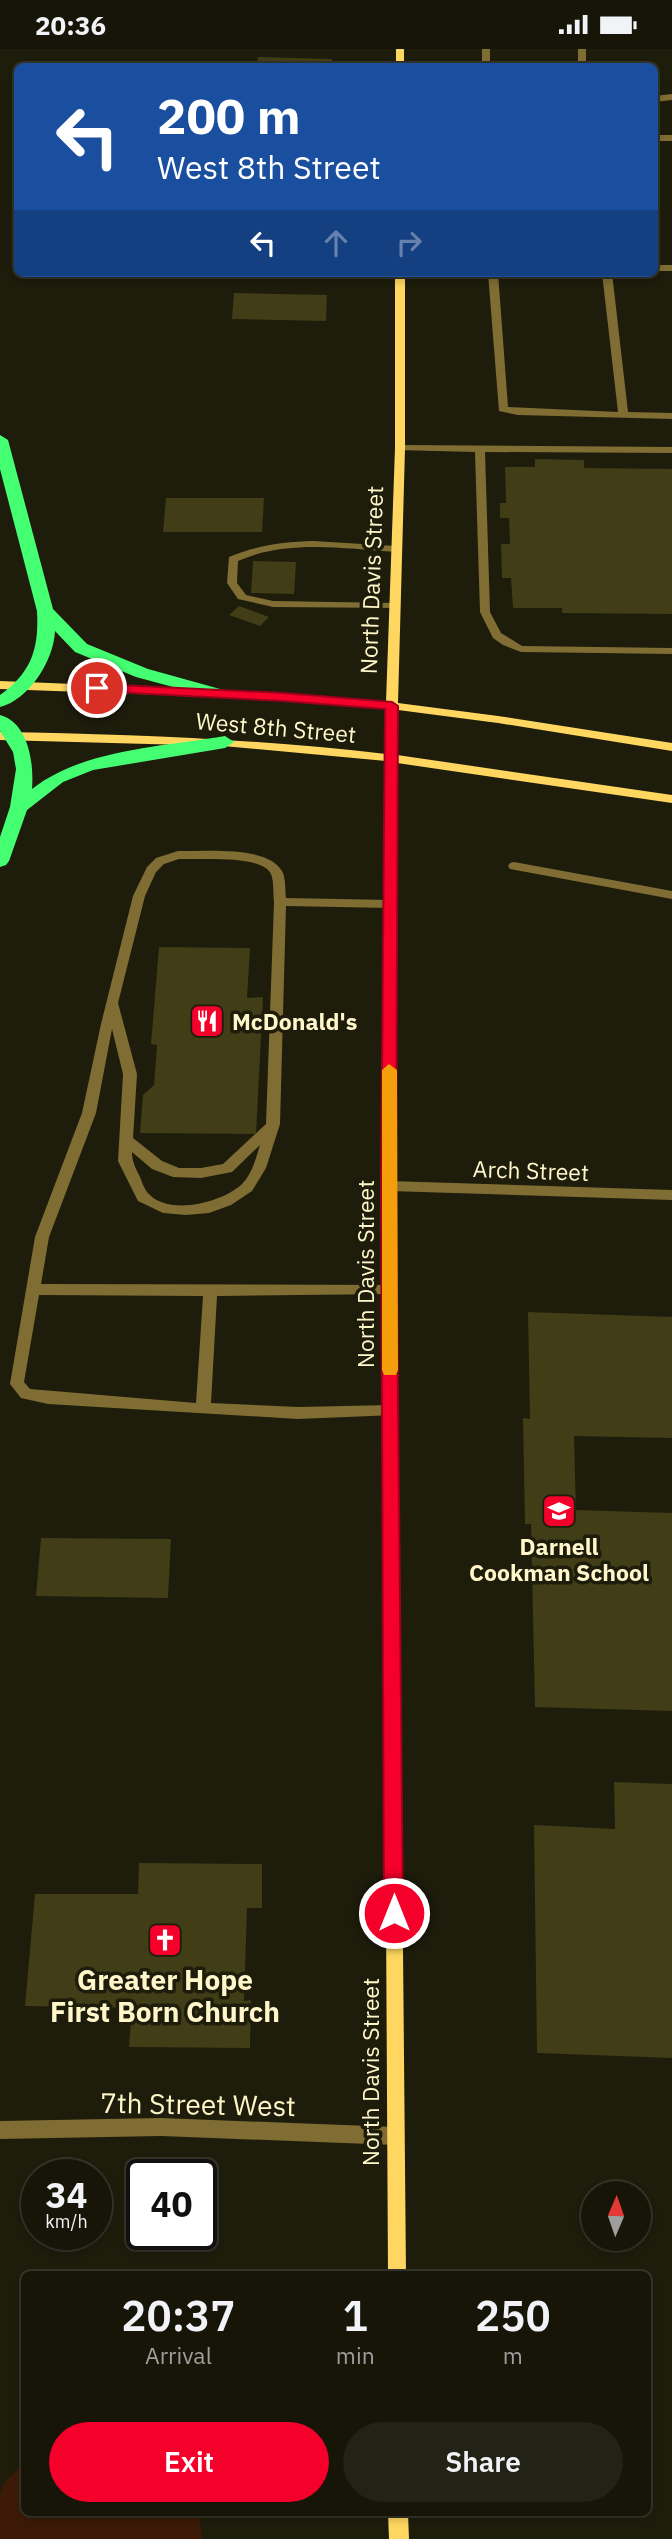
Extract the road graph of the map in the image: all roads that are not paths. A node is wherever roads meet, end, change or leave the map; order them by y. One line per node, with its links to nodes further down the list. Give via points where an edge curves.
1 (400, 277): 7 (street, North Davis Street)
2 (493, 277): 4 (street, via 503,409)
3 (607, 277): 4 (street)
4 (623, 415): 5 (street)
5 (672, 416)
6 (0, 440): 12 (highway)
7 (400, 448): 8 (street); 10 (street, North Davis Street)
8 (480, 449): 9 (street); 13 (street, via 485,612 491,631 521,649)
9 (672, 450)
10 (396, 549): 11 (street, North Davis Street); 11 (street, via 299,546 247,551 233,559 232,583 242,597 273,604)
11 (394, 606): 18 (street, North Davis Street)
12 (44, 611): 15 (highway, via 47,638); 16 (highway, via 81,648 142,673)
13 (672, 651)
14 (0, 685): 15 (street, West 8th Street)
15 (22, 686): 16 (street, West 8th Street); 17 (highway)
16 (214, 693): 18 (street, West 8th Street)
17 (0, 702)
18 (392, 706): 22 (street, West 8th Street); 23 (street, North Davis Street)
19 (0, 721): 20 (highway)
20 (7, 736): 21 (street, West 8th Street); 25 (highway, via 24,758)
21 (225, 743): 23 (street, West 8th Street); 25 (highway, via 89,765 57,778)
22 (672, 747)
23 (391, 758): 24 (street, West 8th Street); 30 (street, North Davis Street)
24 (672, 799)
25 (21, 806): 26 (highway)
26 (0, 861)
27 (514, 866): 28 (street)
28 (672, 895)
29 (280, 902): 30 (street); 31 (street, via 278,873 253,857 178,855 160,861 150,870 139,896); 32 (street)
30 (390, 904): 34 (street, North Davis Street)
31 (113, 1003): 33 (street, via 130,1074); 36 (street, via 89,1113 42,1237)
32 (273, 1124): 33 (street, via 228,1168 201,1173 178,1173 157,1164); 33 (street, via 259,1168 247,1187 209,1208 163,1208 144,1198 125,1161)
33 (126, 1140)
34 (389, 1186): 35 (street, Arch Street); 37 (street, North Davis Street)
35 (672, 1195)
36 (33, 1289): 38 (street); 39 (street, via 17,1384 26,1394)
37 (389, 1289): 38 (street); 40 (street, North Davis Street)
38 (210, 1291): 39 (street)
39 (203, 1409): 40 (street)
40 (390, 1411): 42 (street, North Davis Street)
41 (0, 2130): 42 (street, 7th Street West, via 161,2127)
42 (396, 2136): 43 (street, North Davis Street)
43 (397, 2271)
44 (398, 2516): 45 (street)
45 (399, 2539)

